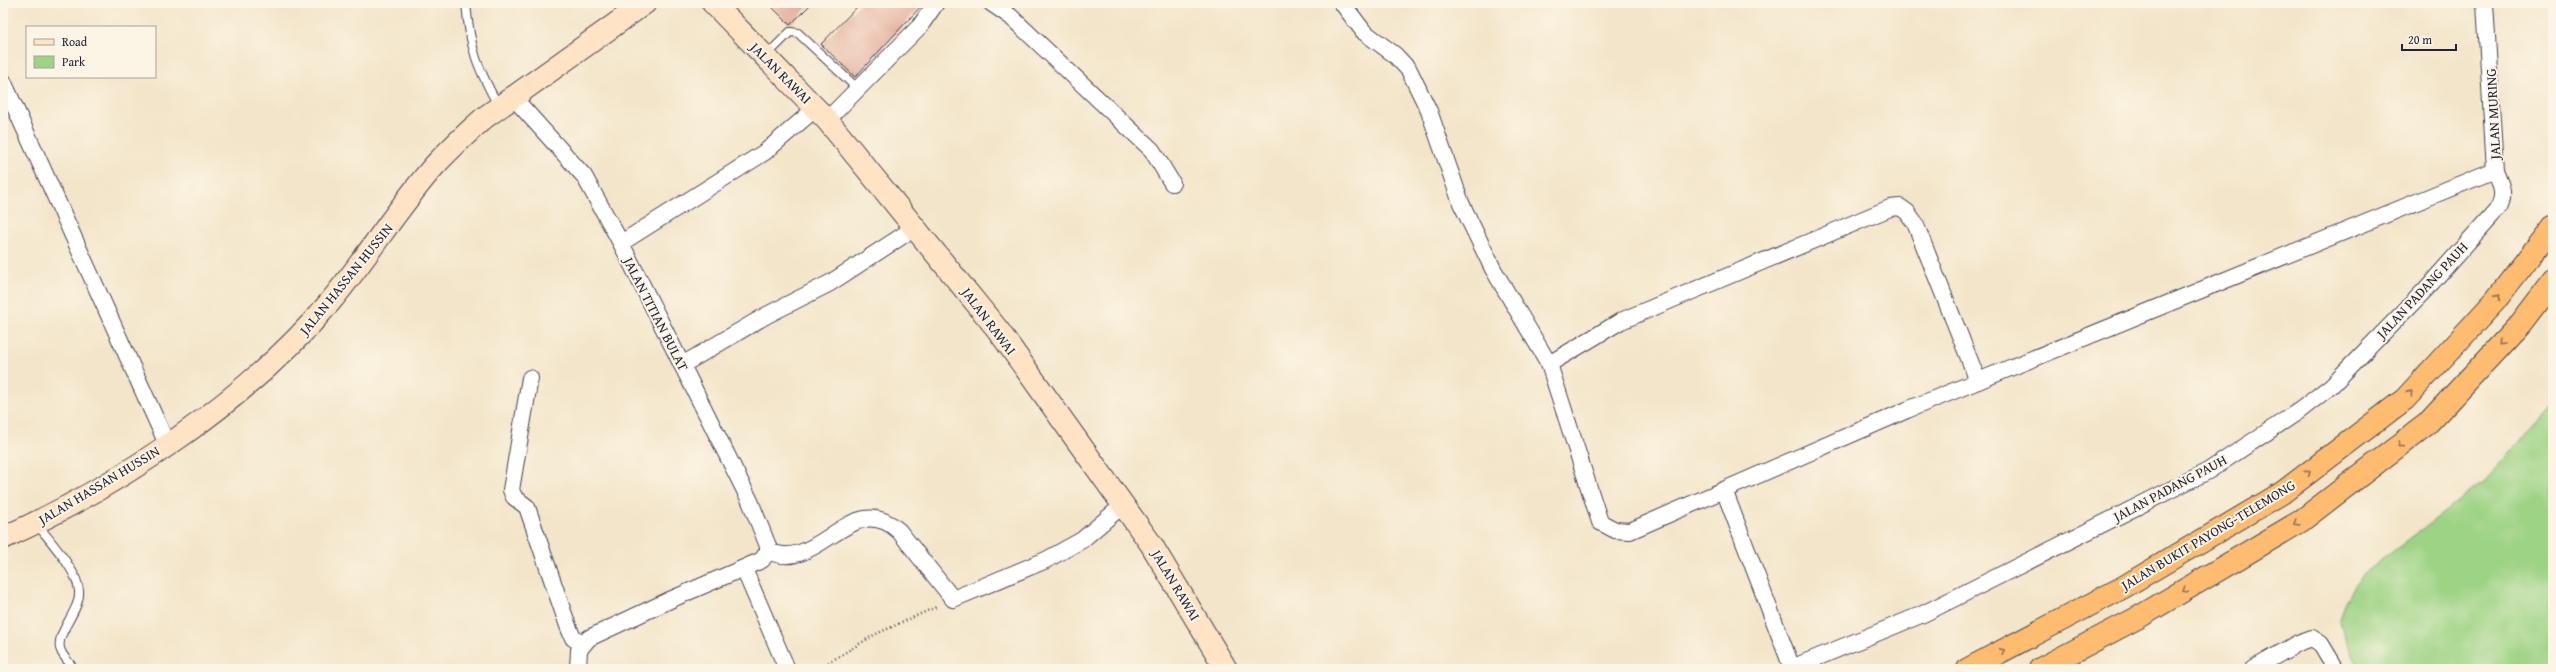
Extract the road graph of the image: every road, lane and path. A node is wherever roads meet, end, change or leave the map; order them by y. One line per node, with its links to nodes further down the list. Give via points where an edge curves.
1 (466, 3): 11 (lane, via 472,51 479,72)
2 (645, 3): 11 (main road, JALAN HASSAN HUSSIN)
3 (713, 3): 8 (main road, JALAN RAWAI)
4 (936, 3): 10 (street, via 920,26)
5 (991, 3): 15 (street, via 1010,16 1152,150)
6 (1342, 3): 20 (street, via 1364,32 1395,55 1409,70 1429,111 1461,203 1493,268)
7 (2485, 3): 14 (street, JALAN MURING)
8 (766, 57): 10 (lane, via 790,32 798,33); 13 (main road, JALAN RAWAI)
9 (3, 81): 12 (street)
10 (858, 89): 13 (street)
11 (506, 102): 18 (street, JALAN TITIAN BULAT, via 584,176); 24 (main road, JALAN HASSAN HUSSIN, via 467,133 435,166 331,302 306,330 245,386)
12 (10, 114): 24 (street)
13 (822, 114): 17 (main road, JALAN RAWAI); 18 (street)
14 (2497, 173): 23 (street); 33 (street, JALAN PADANG PAUH, via 2503,192 2499,207 2426,289 2331,386 2299,411 2208,471 1923,614)
15 (1172, 183)
16 (2553, 226): 39 (highway, JALAN BUKIT PAYONG-TELEMONG, one-way to 16, via 2122,588 2282,493 2405,399 2495,301)
17 (916, 227): 21 (street, via 830,283 767,315); 26 (main road, JALAN RAWAI, via 998,330)
18 (621, 243): 21 (street, JALAN TITIAN BULAT)
19 (2553, 281): 40 (highway, one-way to 40, via 2520,322 2427,424 2301,521 2139,617)
20 (1549, 364): 23 (street, via 1621,321 1883,211 1900,207 1914,223 1927,251); 25 (street, via 1600,522 1615,530 1630,531)
21 (682, 365): 29 (street, JALAN TITIAN BULAT, via 750,501)
22 (530, 378): 32 (street, via 511,490 514,497 527,507 568,626 573,638)
23 (1978, 381): 25 (street)
24 (167, 444): 27 (main road, JALAN HASSAN HUSSIN, via 76,502)
25 (1724, 490): 33 (street)
26 (1123, 505): 31 (street, via 1082,540 1046,560); 38 (main road, JALAN RAWAI, via 1151,544)
27 (37, 523): 28 (main road, JALAN HASSAN HUSSIN); 34 (lane, via 75,576 79,591 77,606 60,643 61,651)
28 (3, 538)
29 (768, 551): 30 (street, via 762,560); 31 (street, via 780,557 795,556 859,519 876,518 892,524 899,531)
30 (744, 569): 32 (street, via 672,599 599,633); 36 (street)
31 (953, 599): 37 (path, via 874,635)
32 (582, 644): 35 (street, via 579,650)
33 (1790, 668)
34 (74, 669)
35 (578, 669)
36 (787, 669)
37 (818, 669)
38 (1226, 669)
39 (1968, 669)
40 (2040, 669)
41 (2253, 669): 42 (street, via 2298,643 2312,638 2321,644)
42 (2336, 669)

